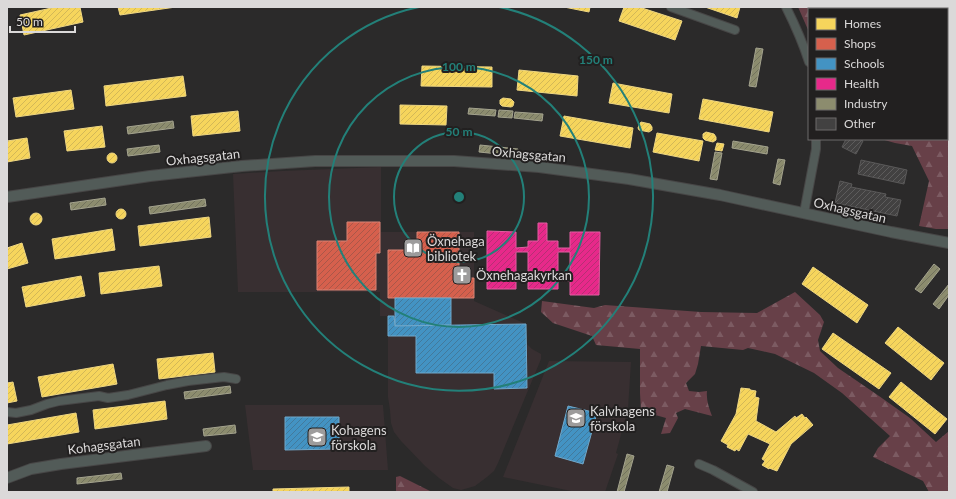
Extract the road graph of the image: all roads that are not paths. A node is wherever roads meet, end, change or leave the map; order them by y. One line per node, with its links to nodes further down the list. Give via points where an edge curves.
1 (671, 7): 3 (street)
2 (786, 7): 4 (street)
3 (735, 30)
4 (808, 59)
5 (816, 140): 7 (street)
6 (7, 197): 7 (street, Oxhagsgatan, via 150,176 242,166 315,161 446,161 539,167 613,176)
7 (804, 213): 8 (street, Oxhagsgatan)
8 (949, 243)
9 (236, 379): 10 (street, via 224,377 188,381 128,396 99,396 59,401 31,410)
10 (7, 412)
11 (206, 446): 13 (street, Kohagsgatan, via 61,464 31,469)
12 (699, 464): 14 (street)
13 (7, 478)
14 (753, 492)

